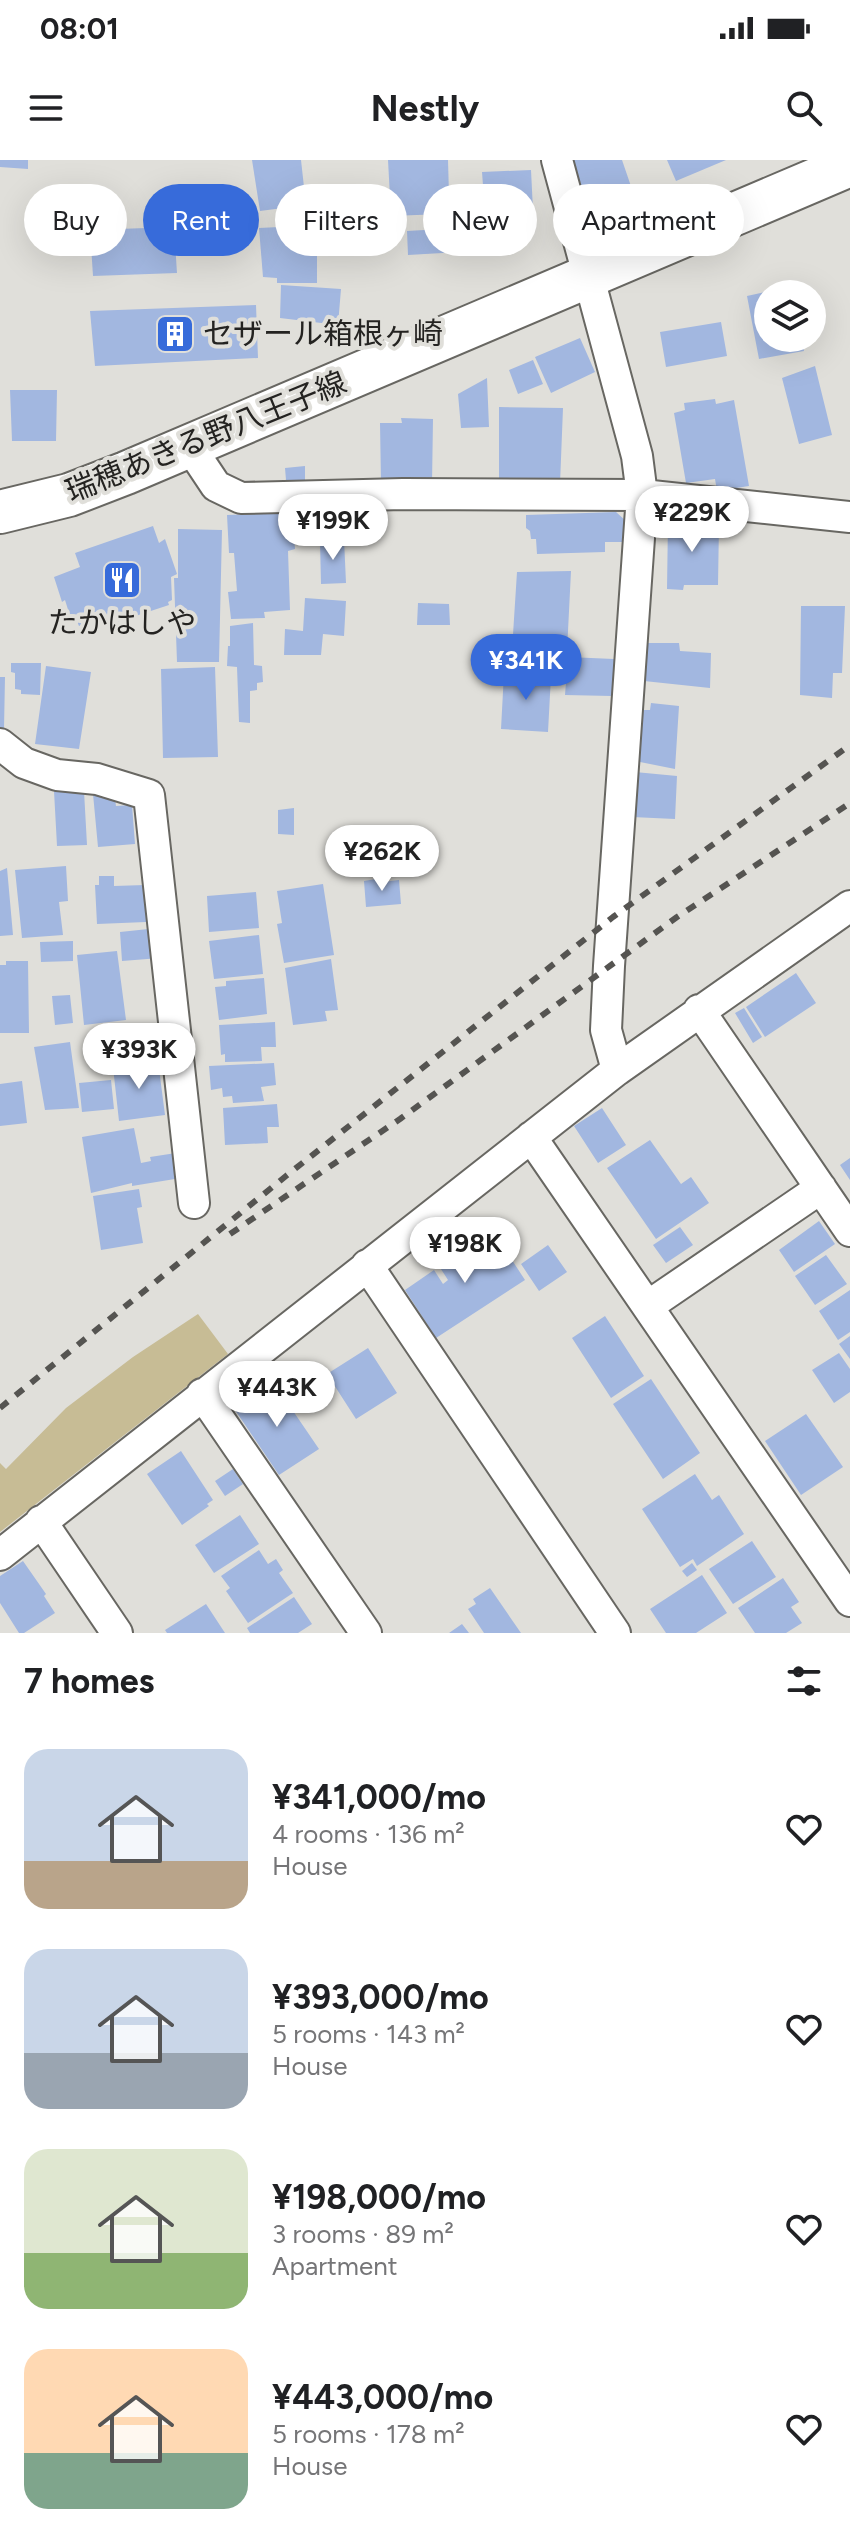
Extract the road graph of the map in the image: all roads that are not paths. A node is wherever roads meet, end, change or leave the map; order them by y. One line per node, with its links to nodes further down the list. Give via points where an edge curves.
1 (557, 160): 3 (street)
2 (850, 165): 3 (main road, 瑞穂あきる野八王子線)
3 (588, 278): 4 (main road, 瑞穂あきる野八王子線); 5 (street, via 637,456)
4 (190, 447): 5 (street, via 216,486 241,498); 6 (main road, 瑞穂あきる野八王子線, via 69,495)
5 (642, 495): 7 (street); 11 (street, via 606,1030)
6 (0, 512)
7 (850, 517)
8 (0, 744): 14 (street, via 24,763 57,775 97,779 149,795)
9 (850, 906): 10 (street)
10 (699, 1010): 11 (street); 13 (street)
11 (617, 1070): 12 (street)
12 (531, 1137): 16 (street); 17 (street)
13 (821, 1188): 15 (street); 17 (street)
14 (194, 1203)
15 (850, 1231)
16 (367, 1265): 18 (street); 24 (street)
17 (648, 1306): 21 (street)
18 (202, 1394): 19 (street); 23 (street)
19 (41, 1521): 20 (street); 22 (street)
20 (0, 1555)
21 (850, 1601)
22 (117, 1633)
23 (366, 1633)
24 (615, 1633)

